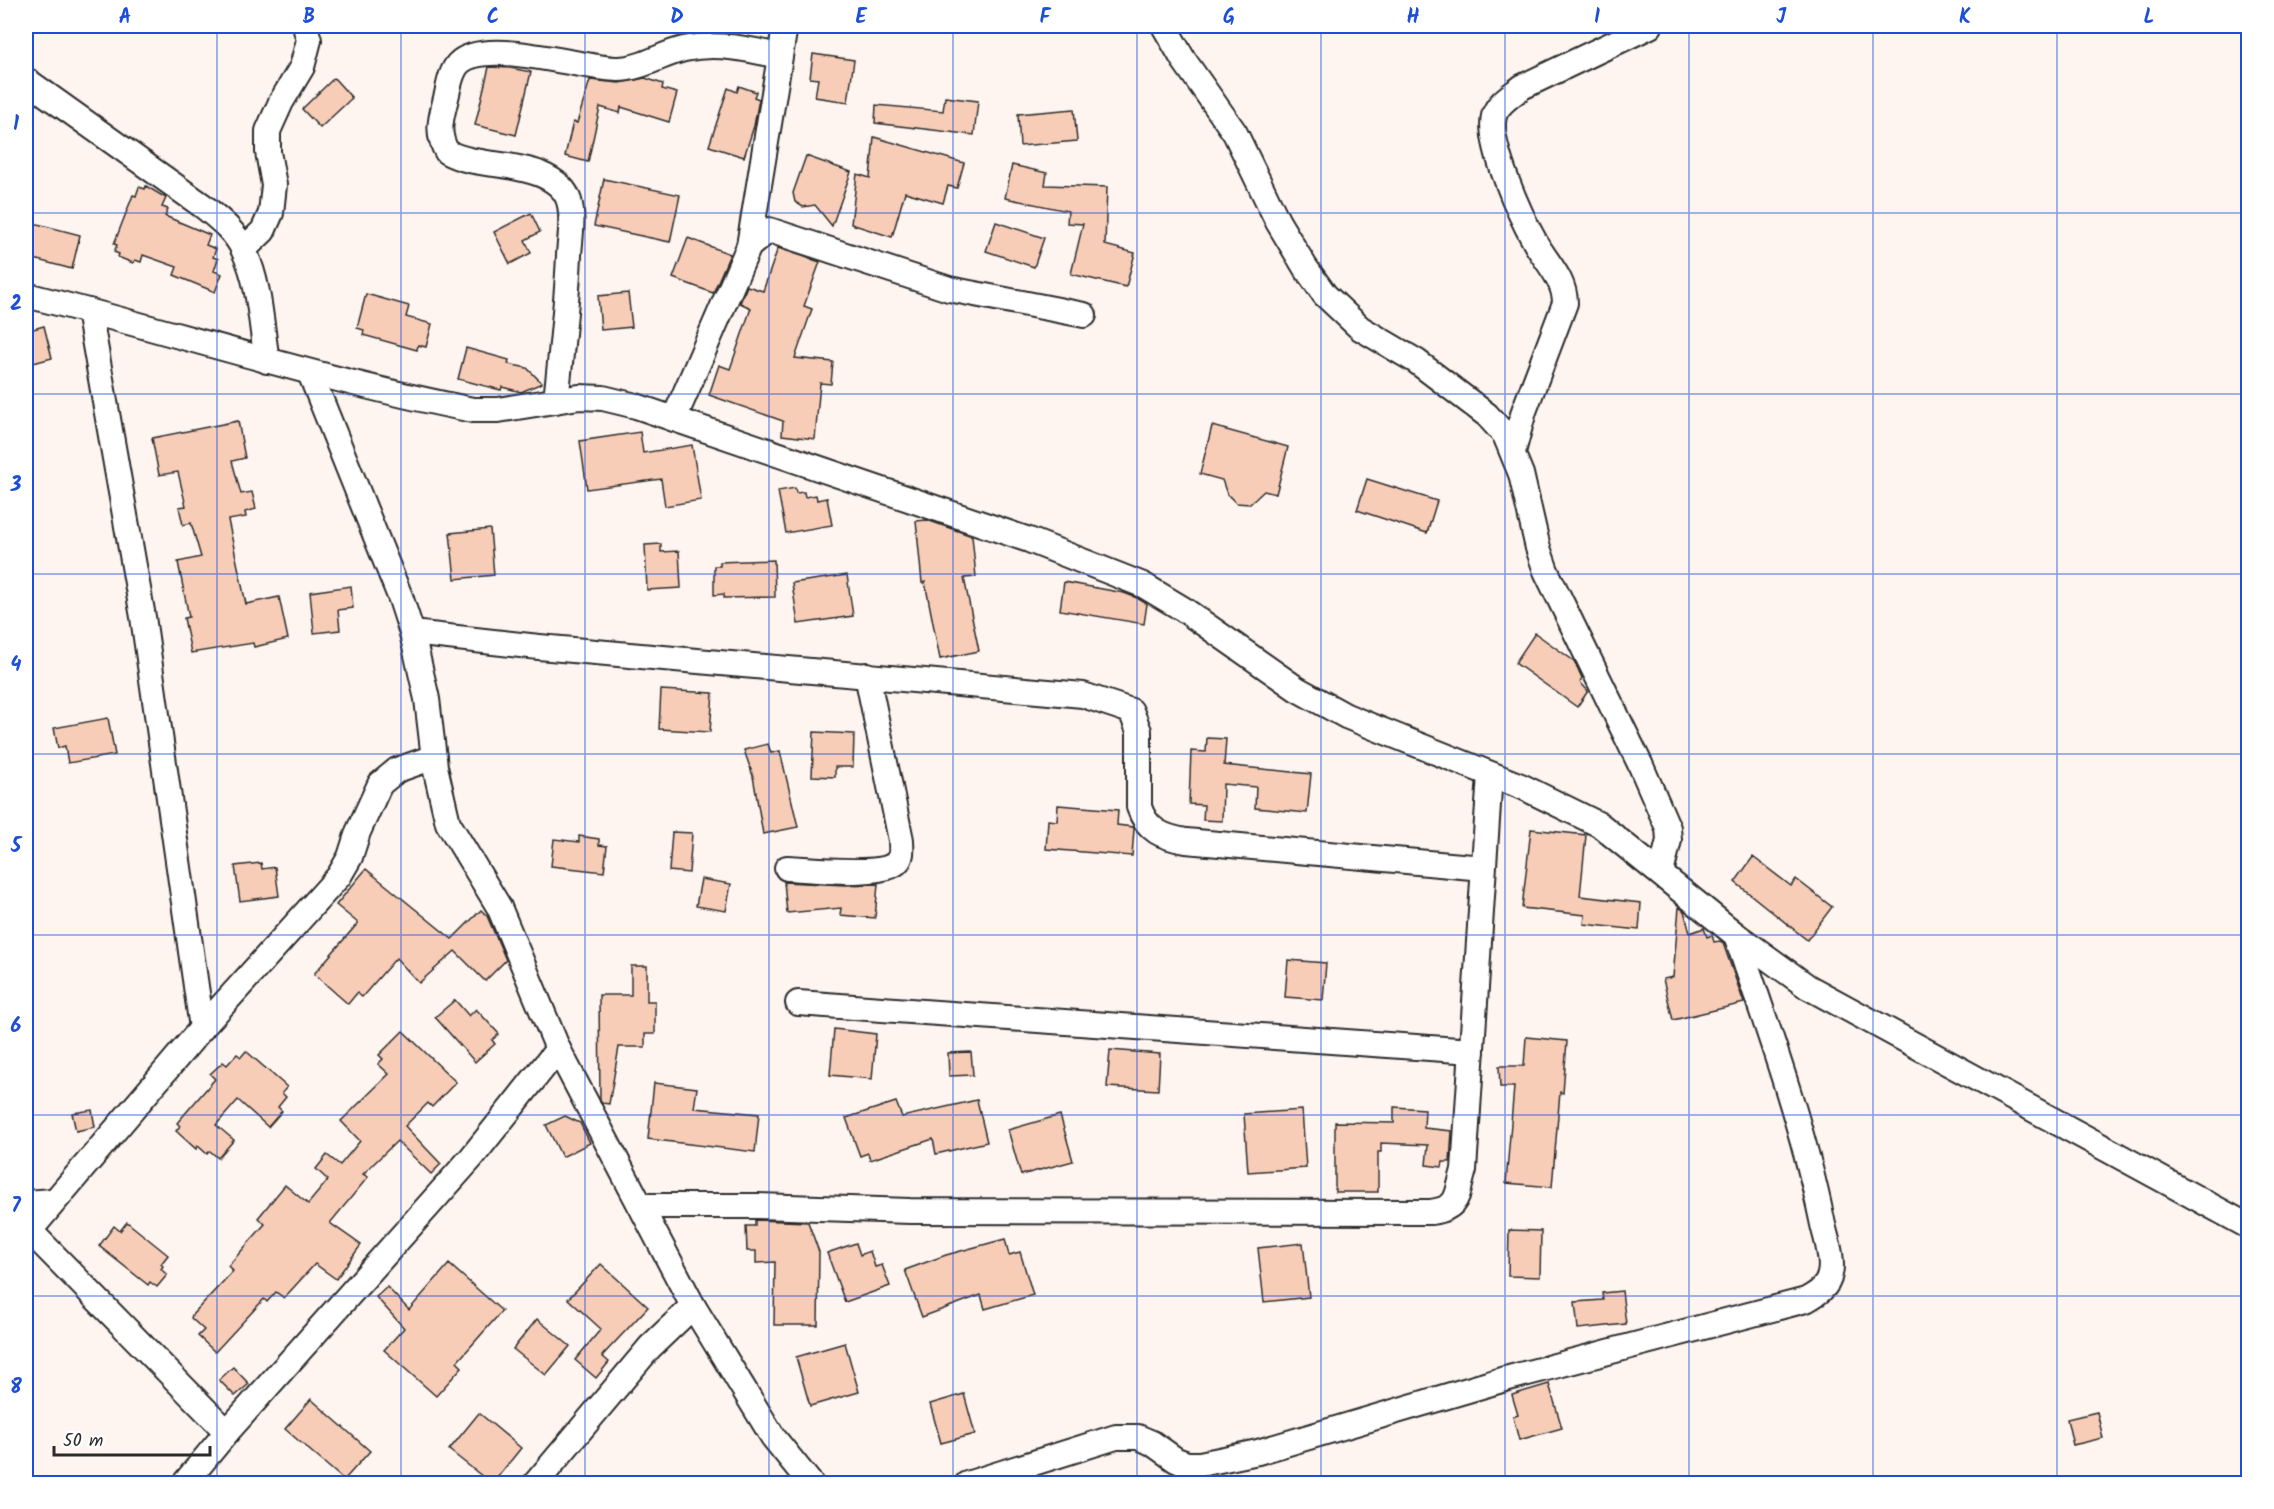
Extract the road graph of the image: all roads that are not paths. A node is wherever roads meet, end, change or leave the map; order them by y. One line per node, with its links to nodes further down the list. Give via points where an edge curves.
1 (305, 26): 8 (street, via 309,40 302,67 280,102 268,131 274,185 271,213 263,231)
2 (785, 26): 5 (street)
3 (1164, 26): 16 (street, via 1234,133 1278,222 1325,295 1360,328 1416,361 1487,415 1505,435)
4 (1650, 26): 16 (street, via 1522,87 1494,115 1493,134 1506,179 1534,242 1565,292 1565,303 1524,411)
5 (779, 56): 7 (street); 14 (street, via 711,46 685,49 619,69 489,52 466,57 454,70 439,133 447,152 539,173 555,182 569,199 571,229)
6 (26, 80): 8 (street, via 203,206 226,225)
7 (749, 246): 11 (street, via 769,230 949,289); 15 (street)
8 (244, 249): 12 (street, via 254,279)
9 (26, 295): 10 (street)
10 (89, 311): 12 (street); 26 (street, via 143,616)
11 (1084, 315)
12 (267, 361): 13 (street)
13 (310, 373): 14 (street, via 473,410); 17 (street)
14 (556, 401): 15 (street, via 603,398)
15 (674, 418): 20 (street, via 1018,537 1143,585 1322,704)
16 (1513, 452): 23 (street, via 1546,571 1668,828)
17 (412, 633): 18 (street); 19 (street, via 427,699)
18 (867, 675): 21 (street, via 901,840 900,857 882,870); 22 (street, via 1083,695 1125,707 1131,711 1139,731 1139,807 1152,830 1164,837)
19 (434, 757): 26 (street, via 397,770 380,784 339,876); 27 (street, via 448,823 499,907)
20 (1490, 774): 22 (street); 23 (street, via 1600,825)
21 (787, 868)
22 (1483, 868): 28 (street)
23 (1661, 873): 24 (street)
24 (1736, 935): 32 (street, via 1808,987); 39 (street, via 1792,1101 1819,1204 1831,1274 1816,1295 1258,1452 1187,1464 1138,1437 1116,1437)
25 (798, 1003): 28 (street)
26 (202, 1028): 29 (street)
27 (558, 1049): 31 (street); 35 (street, via 472,1157)
28 (1472, 1051): 31 (street, via 1464,1170 1454,1203 1446,1210 910,1211)
29 (53, 1201): 30 (street); 33 (street)
30 (26, 1203)
31 (641, 1206): 34 (street)
32 (2248, 1226)
33 (28, 1233): 35 (street)
34 (693, 1306): 36 (street, via 773,1437); 38 (street, via 650,1347)
35 (227, 1432): 37 (street)
36 (809, 1483)
37 (184, 1484)
38 (536, 1484)
39 (967, 1484)

